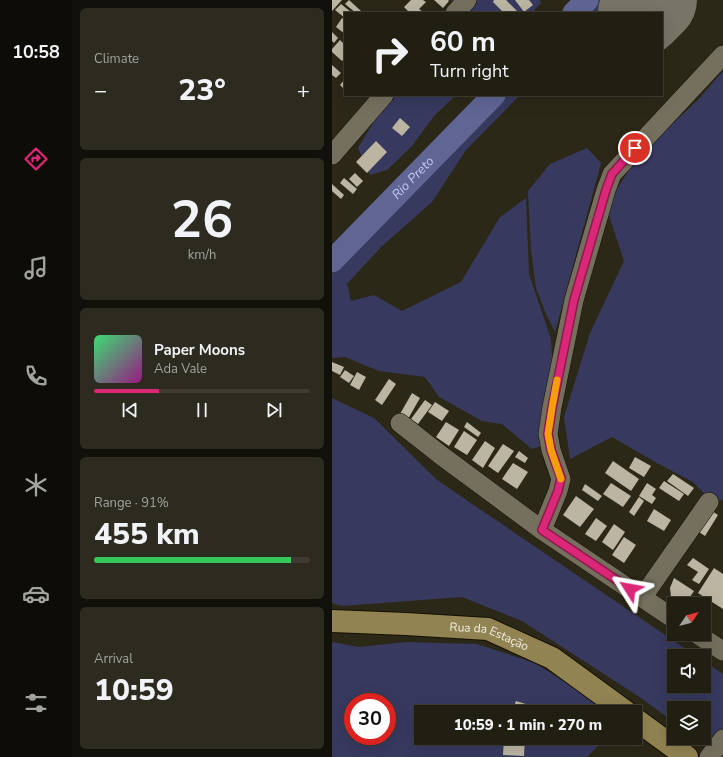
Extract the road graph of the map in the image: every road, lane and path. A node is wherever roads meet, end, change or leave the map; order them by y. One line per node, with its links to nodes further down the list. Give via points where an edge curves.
1 (467, 0): 2 (street)
2 (456, 12)
3 (723, 55): 8 (street, via 612,174 574,300 552,408 548,434 561,478)
4 (383, 96): 5 (street)
5 (332, 155)
6 (400, 423): 8 (street)
7 (709, 502): 9 (street)
8 (542, 530): 9 (street)
9 (642, 598): 10 (street)
10 (667, 614)
11 (332, 621): 14 (main road, Rua da Estação, via 488,629 552,658)
12 (708, 641): 13 (street)
13 (723, 651)
14 (616, 705)
15 (642, 724): 17 (main road)
16 (723, 739): 18 (street)
17 (687, 757)
18 (709, 757)

